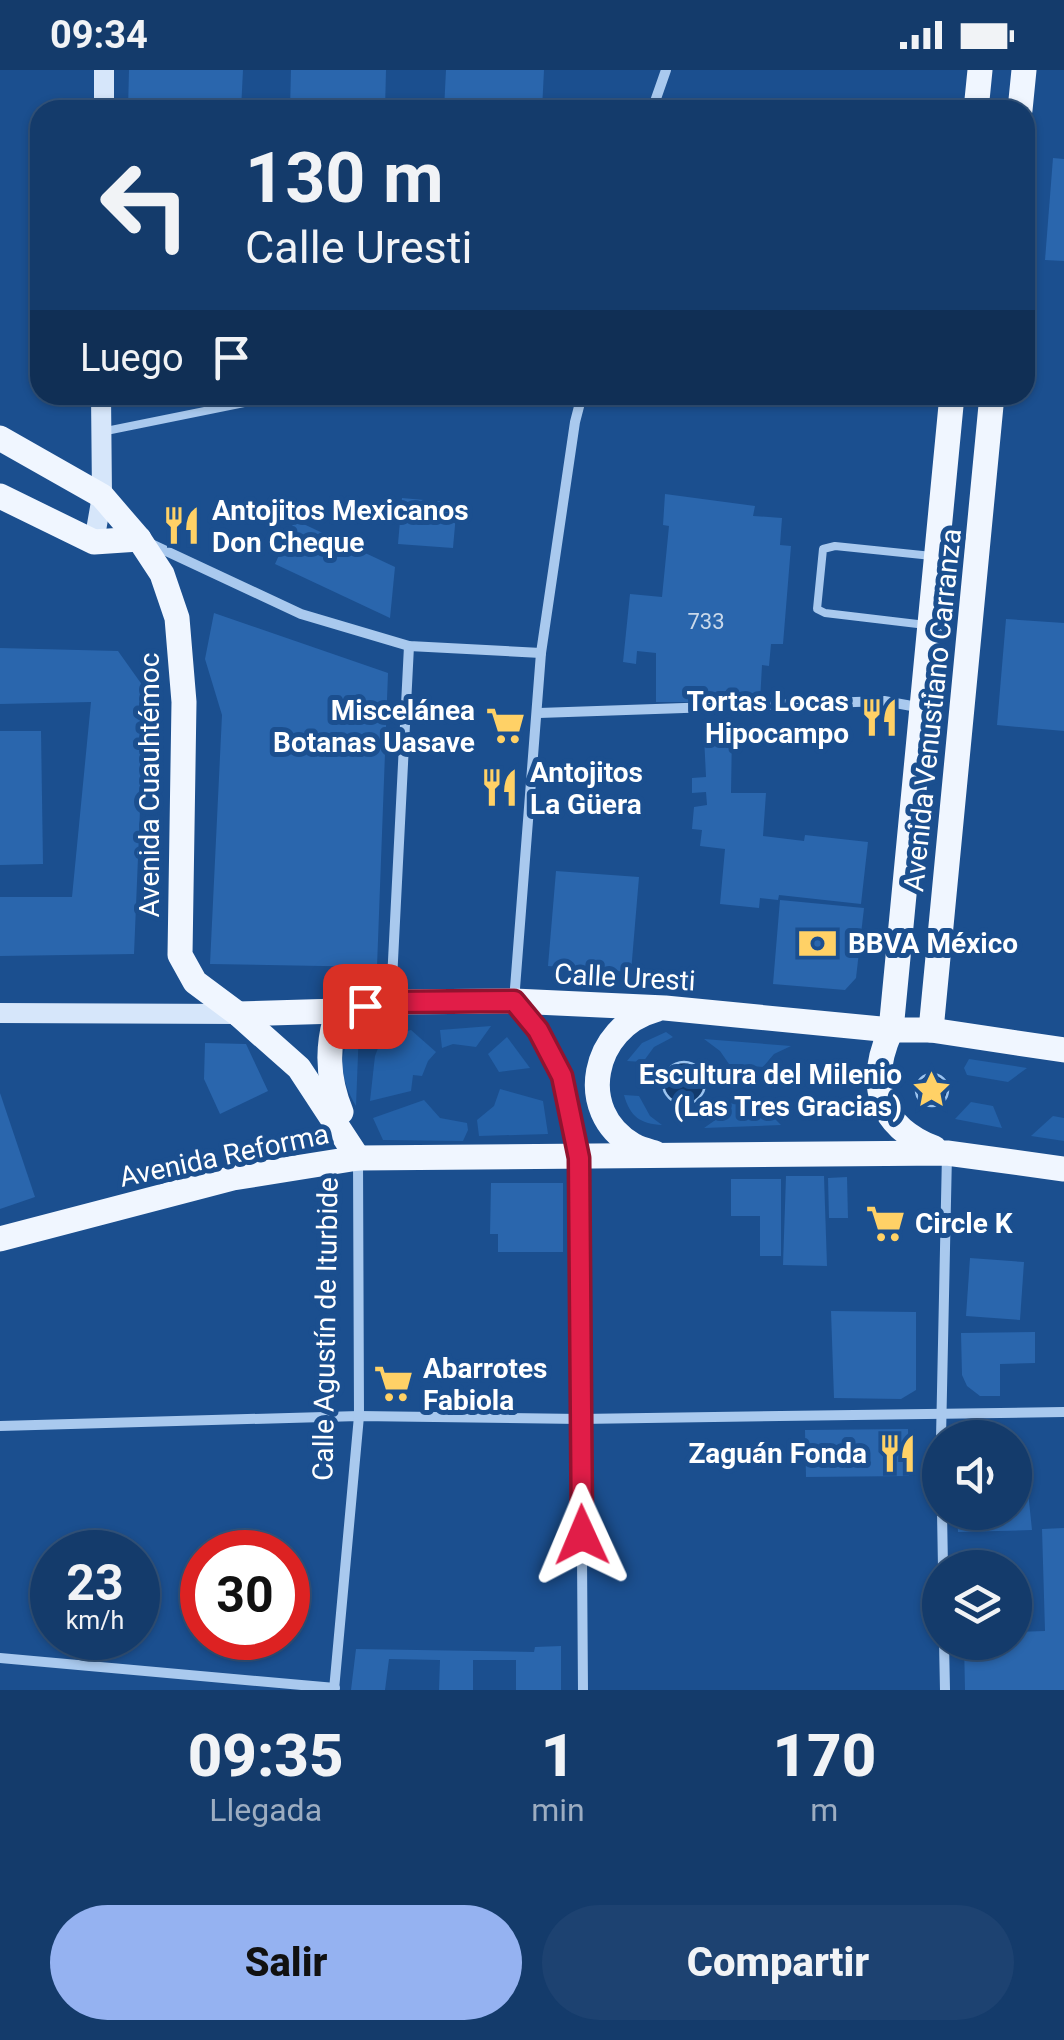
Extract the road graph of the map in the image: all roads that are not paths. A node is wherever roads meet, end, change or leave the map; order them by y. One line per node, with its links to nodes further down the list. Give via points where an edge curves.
1 (104, 70): 5 (street)
2 (666, 70): 6 (street)
3 (980, 70): 7 (main road)
4 (1024, 70): 8 (main road)
5 (104, 100)
6 (656, 100)
7 (977, 100)
8 (1021, 100)
9 (102, 405): 14 (street)
10 (235, 405): 14 (lane)
11 (580, 405): 23 (street)
12 (951, 405): 20 (main road, Avenida Venustiano Carranza)
13 (991, 405): 33 (main road, Avenida Venustiano Carranza)
14 (101, 432): 17 (street)
15 (0, 438): 17 (main road, Avenida Cuauhtémoc)
16 (0, 496): 19 (main road)
17 (102, 496): 18 (main road, Avenida Cuauhtémoc); 19 (street)
18 (139, 539): 19 (main road); 22 (street, via 301,614); 31 (main road, Avenida Cuauhtémoc, via 162,574 177,618 184,721 180,955 195,982)
19 (94, 542)
20 (936, 557): 21 (main road, Avenida Venustiano Carranza); 21 (lane, via 823,549 817,609)
21 (932, 625): 24 (main road, Avenida Venustiano Carranza)
22 (409, 646): 23 (street); 27 (street)
23 (541, 653): 25 (street)
24 (924, 708): 25 (street, via 884,702); 32 (main road, Avenida Venustiano Carranza)
25 (539, 713): 26 (street)
26 (514, 1001): 27 (main road, Calle Uresti); 28 (main road, Calle Uresti); 38 (street, via 562,1076)
27 (391, 1002): 29 (main road, Calle Uresti)
28 (665, 1008): 32 (main road, Calle Uresti); 36 (main road, via 639,1014 617,1030 602,1052 597,1078 600,1105 613,1128 633,1146)
29 (338, 1010): 31 (main road, Calle Uresti); 37 (main road, via 329,1036 332,1090)
30 (0, 1014): 31 (street, Calle Uresti)
31 (238, 1014): 37 (main road, Calle Agustín de Iturbide, via 311,1081)
32 (891, 1030): 33 (main road, Calle Uresti); 35 (main road, Avenida Venustiano Carranza, via 878,1075 882,1099 908,1138)
33 (931, 1030): 34 (main road, Calle Uresti)
34 (1064, 1050)
35 (947, 1153): 36 (main road, Avenida Reforma); 39 (main road, Avenida Reforma); 41 (street)
36 (658, 1154): 38 (main road, Avenida Reforma)
37 (367, 1158): 38 (main road, Avenida Reforma); 40 (main road, Avenida Reforma, via 233,1178); 43 (street, Calle Agustín de Iturbide)
38 (579, 1158): 44 (street)
39 (1064, 1169)
40 (0, 1239)
41 (941, 1412): 42 (street); 44 (street); 45 (street)
42 (1064, 1412)
43 (358, 1416): 44 (street); 46 (street); 49 (street, Calle Agustín de Iturbide)
44 (580, 1419): 50 (street)
45 (941, 1420)
46 (0, 1426)
47 (0, 1658): 49 (street)
48 (944, 1660): 51 (street)
49 (334, 1689)
50 (583, 1690)
51 (945, 1690)

